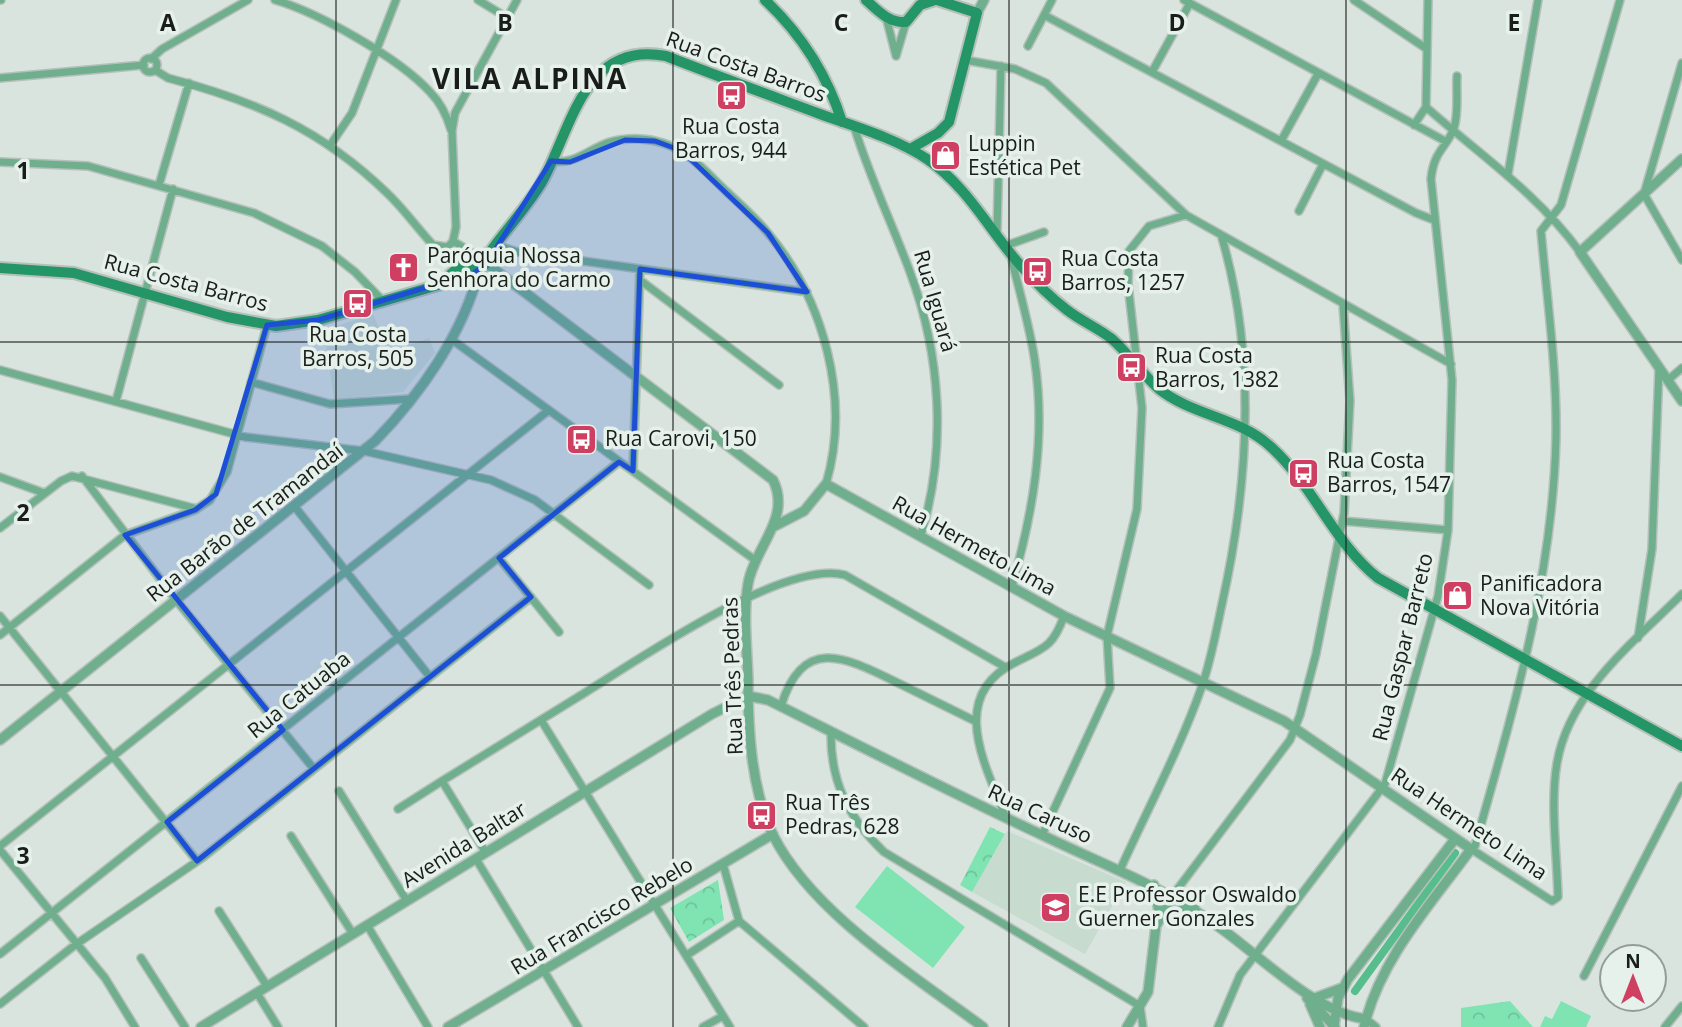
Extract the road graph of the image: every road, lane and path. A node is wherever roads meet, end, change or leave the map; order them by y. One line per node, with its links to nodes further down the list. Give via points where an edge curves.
1 (248, 0): 27 (street)
2 (275, 0): 26 (street)
3 (396, 0): 26 (street)
4 (478, 0): 21 (street)
5 (517, 0): 21 (street)
6 (765, 0): 39 (main road, via 807,47)
7 (866, 0): 22 (main road)
8 (936, 0): 9 (main road); 18 (main road)
9 (944, 0): 19 (main road)
10 (984, 0): 19 (street)
11 (1052, 0): 20 (street)
12 (1354, 0): 25 (street)
13 (1428, 0): 25 (street)
14 (1538, 0): 52 (street)
15 (1629, 0): 16 (street)
16 (1620, 1): 58 (street, via 1561,205)
17 (1193, 3): 33 (street); 34 (street)
18 (915, 6): 23 (main road)
19 (977, 13): 28 (main road)
20 (1044, 15): 24 (street); 33 (street)
21 (506, 17): 42 (street, via 459,102)
22 (886, 18): 23 (main road); 23 (street, via 896,56)
23 (906, 22)
24 (1028, 46)
25 (1427, 49): 38 (street)
26 (375, 51): 42 (street, via 429,90); 46 (street, via 352,113)
27 (152, 59): 30 (street); 32 (street, via 157,64)
28 (965, 60): 31 (street); 47 (main road, via 949,122 938,134)
29 (1682, 63): 55 (street)
30 (144, 65): 32 (street, via 148,72); 36 (street)
31 (1001, 66): 57 (street, via 1046,83); 61 (street)
32 (155, 70): 37 (street)
33 (1152, 72): 44 (street)
34 (1318, 74): 40 (street); 44 (street)
35 (1457, 76): 43 (street)
36 (0, 78)
37 (190, 83): 46 (street, via 257,105); 53 (street)
38 (1426, 107): 40 (street); 43 (street)
39 (842, 122): 41 (main road, Rua Costa Barros); 49 (main road, Rua Costa Barros, via 666,57 634,54 607,67 585,91)
40 (1414, 125): 45 (street)
41 (854, 126): 47 (main road, Rua Costa Barros); 113 (street, Rua Iguará, via 918,296 930,345 938,427)
42 (452, 131): 63 (street, via 456,228)
43 (1452, 131): 45 (street, Rua Gaspar Barreto); 52 (street)
44 (1282, 141): 51 (street)
45 (1445, 141): 59 (street, Rua Gaspar Barreto, via 1432,168)
46 (331, 144): 63 (street, via 387,193 437,247)
47 (910, 149): 61 (main road, Rua Costa Barros, via 950,177)
48 (1682, 159): 55 (street)
49 (551, 161): 64 (main road, Rua Costa Barros, via 542,182); 75 (street, via 570,162 610,142 625,140 655,141 682,151 768,233)
50 (0, 162): 53 (street, via 76,165)
51 (1323, 164): 56 (street); 59 (street)
52 (1508, 174): 58 (street)
53 (159, 185): 54 (street)
54 (173, 189): 76 (street); 78 (street, via 254,213 299,233 355,272)
55 (1644, 194): 66 (street); 67 (street)
56 (1299, 211)
57 (1186, 215): 62 (street); 84 (street, via 1149,226 1129,251 1128,284)
58 (1552, 215): 66 (street); 133 (street, via 1541,231 1554,371 1554,471 1542,584)
59 (1434, 220): 82 (street, Rua Gaspar Barreto)
60 (1044, 232): 65 (street)
61 (996, 233): 65 (main road, Rua Costa Barros)
62 (1222, 238): 79 (street); 95 (street, via 1240,317)
63 (451, 244): 68 (street); 69 (street)
64 (492, 248): 68 (main road, Rua Costa Barros); 71 (street)
65 (1007, 249): 84 (main road, Rua Costa Barros, via 1052,298 1112,340); 119 (street, via 1035,358 1038,417 1034,497)
66 (1580, 252): 83 (street)
67 (1682, 260)
68 (481, 263): 69 (main road, Rua Costa Barros); 72 (main road, via 467,268); 77 (street, Rua Barão de Tramandaí); 87 (street, Rua Três Pedras)
69 (461, 265): 74 (main road, Rua Costa Barros)
70 (0, 268): 76 (main road, Rua Costa Barros, via 74,273)
71 (640, 269): 73 (street); 75 (street)
72 (465, 277): 74 (main road, Rua Costa Barros); 77 (street)
73 (640, 280): 87 (street); 90 (street)
74 (442, 282): 78 (main road, Rua Costa Barros)
75 (807, 292): 103 (street, via 825,346 834,403)
76 (146, 293): 80 (main road, Rua Costa Barros); 92 (street)
77 (470, 297): 81 (street, Rua Barão de Tramandaí)
78 (382, 300): 80 (main road, Rua Costa Barros, via 318,320)
79 (1343, 305): 82 (street); 108 (street, via 1350,401)
80 (267, 325): 89 (street)
81 (451, 339): 91 (street, Rua Barão de Tramandaí); 94 (street)
82 (1451, 364): 111 (street, Rua Gaspar Barreto)
83 (1660, 366): 88 (street); 132 (street, via 1654,516)
84 (1139, 367): 95 (main road, Rua Costa Barros, via 1171,397); 130 (street, via 1142,447 1137,509)
85 (1682, 368): 88 (street)
86 (0, 370): 92 (street)
87 (637, 376): 99 (street); 109 (street, Rua Três Pedras, via 773,480 779,507)
88 (1668, 380): 93 (street)
89 (251, 382): 91 (street, via 330,404); 96 (street)
90 (779, 385)
91 (410, 399): 97 (street, Rua Barão de Tramandaí)
92 (116, 401): 96 (street)
93 (1682, 401)
94 (549, 410): 98 (street); 100 (street)
95 (1247, 429): 114 (main road, Rua Costa Barros, via 1284,459); 137 (street, via 1231,557)
96 (236, 435): 97 (street); 106 (street, via 223,482)
97 (364, 451): 100 (street); 105 (street, Rua Barão de Tramandaí)
98 (619, 462): 99 (street); 107 (street, Rua Catuaba)
99 (633, 471): 116 (street)
100 (470, 474): 107 (street, via 510,487); 117 (street)
101 (82, 476): 104 (street, via 66,477); 106 (street); 112 (street)
102 (0, 477): 104 (street)
103 (826, 484): 109 (street, via 804,511); 113 (street, Rua Hermeto Lima)
104 (44, 493): 110 (street)
105 (295, 507): 117 (street); 123 (street, Rua Barão de Tramandaí)
106 (197, 509): 112 (street)
107 (555, 513): 115 (street, Rua Catuaba); 118 (street)
108 (1343, 521): 111 (street); 114 (street)
109 (773, 527): 116 (street, Rua Três Pedras)
110 (0, 528)
111 (1448, 530): 124 (street, Rua Gaspar Barreto)
112 (125, 535): 123 (street); 127 (street)
113 (921, 535): 119 (street, Rua Hermeto Lima)
114 (1340, 540): 124 (main road, Rua Costa Barros, via 1378,578); 144 (street)
115 (499, 558): 121 (street); 131 (street, Rua Catuaba)
116 (755, 560): 122 (street, Rua Três Pedras)
117 (346, 571): 131 (street); 134 (street)
118 (649, 585)
119 (1012, 586): 125 (street, Rua Hermeto Lima)
120 (1682, 594): 132 (street)
121 (531, 597): 128 (street); 136 (street)
122 (747, 597): 135 (street, via 823,573 845,575); 140 (street, Rua Três Pedras); 142 (street)
123 (176, 600): 134 (street); 138 (street, Rua Barão de Tramandaí)
124 (1434, 610): 133 (main road, Rua Costa Barros); 153 (street, Rua Gaspar Barreto)
125 (1065, 616): 130 (street, Rua Hermeto Lima); 135 (street, via 1050,645)
126 (0, 617): 127 (street)
127 (9, 628): 129 (street); 138 (street)
128 (559, 632)
129 (0, 635)
130 (1107, 636): 137 (street, Rua Hermeto Lima); 160 (street, via 1110,688)
131 (399, 637): 136 (street); 145 (street, Rua Catuaba)
132 (1638, 639): 139 (street)
133 (1527, 660): 139 (main road, Rua Costa Barros); 164 (street)
134 (230, 664): 145 (street); 149 (street)
135 (1005, 667): 143 (street, via 984,693)
136 (430, 677): 150 (street)
137 (1203, 683): 144 (street, Rua Hermeto Lima); 169 (street)
138 (60, 692): 147 (street, Rua Barão de Tramandaí); 149 (street)
139 (1587, 693): 148 (main road, Rua Costa Barros); 164 (street, Rua Hermeto Lima, via 1556,766 1557,900 1548,899)
140 (748, 696): 141 (street, Rua Caruso); 155 (street, Avenida Baltar); 159 (street, Rua Três Pedras, via 753,759)
141 (781, 706): 143 (street, via 794,674 819,659 833,657 864,665); 146 (street, Rua Caruso)
142 (541, 720): 151 (street); 155 (street)
143 (975, 721): 157 (street, via 977,743)
144 (1296, 728): 153 (street, Rua Hermeto Lima); 171 (street)
145 (283, 730): 150 (street); 158 (street, Rua Catuaba)
146 (831, 732): 157 (street, Rua Caruso); 193 (street, via 831,762 841,796 884,852)
147 (0, 740)
148 (1682, 746)
149 (114, 757): 158 (street); 163 (street)
150 (314, 769): 167 (street)
151 (442, 781): 156 (street); 165 (street)
152 (1682, 786): 187 (street)
153 (1383, 787): 162 (street, Rua Hermeto Lima); 183 (street, Rua Gaspar Barreto)
154 (339, 791): 172 (street)
155 (584, 792): 165 (street, Avenida Baltar); 173 (street)
156 (398, 809)
157 (1006, 818): 160 (street, Rua Caruso)
158 (167, 822): 167 (street); 176 (street, Rua Catuaba)
159 (773, 834): 168 (street, Rua Francisco Rebelo); 208 (street, Rua Três Pedras, via 811,887 835,911)
160 (1042, 835): 169 (street, Rua Caruso)
161 (292, 836): 180 (street)
162 (1455, 839): 164 (street, Rua Hermeto Lima); 189 (street)
163 (0, 848): 176 (street)
164 (1471, 849): 197 (street, via 1400,947)
165 (486, 853): 166 (street, Avenida Baltar)
166 (476, 859): 172 (street, Avenida Baltar); 186 (street)
167 (197, 861): 181 (street)
168 (723, 864): 173 (street, Rua Francisco Rebelo); 178 (street)
169 (1120, 870): 170 (street, Rua Caruso)
170 (1154, 885): 171 (street, Rua Caruso); 177 (street)
171 (1174, 895): 174 (street, Rua Caruso); 177 (street)
172 (407, 901): 179 (street, Avenida Baltar)
173 (655, 904): 184 (street); 186 (street, Rua Francisco Rebelo)
174 (1195, 909): 177 (street); 183 (street, Rua Caruso)
175 (219, 911): 188 (street)
176 (51, 914): 181 (street); 182 (street, Rua Catuaba)
177 (1160, 917): 193 (street, via 1148,992)
178 (739, 921): 184 (street); 207 (street)
179 (367, 925): 180 (street, Avenida Baltar); 202 (street)
180 (352, 934): 188 (street, Avenida Baltar)
181 (75, 945): 192 (street); 198 (street, via 105,978)
182 (0, 954)
183 (1256, 954): 191 (street, Rua Caruso); 211 (street, Rua Gaspar Barreto, via 1230,993)
184 (687, 955): 196 (street)
185 (141, 958): 199 (street)
186 (544, 971): 203 (street, Rua Francisco Rebelo); 204 (street)
187 (1584, 976)
188 (268, 986): 190 (street, Avenida Baltar)
189 (1342, 988): 191 (street); 195 (street)
190 (257, 993): 200 (street, Avenida Baltar); 201 (street)
191 (1308, 996): 195 (street, Rua Caruso); 212 (street); 213 (street, Rua Caruso)
192 (0, 1004)
193 (1140, 1006): 209 (street); 210 (street)
194 (1682, 1006): 215 (street)
195 (1338, 1012): 197 (street, Rua Caruso); 213 (street)
196 (723, 1016): 205 (street); 206 (street)
197 (1363, 1021): 214 (street)
198 (135, 1027)
199 (185, 1027)
200 (201, 1027)
201 (278, 1027)
202 (428, 1027)
203 (448, 1027)
204 (578, 1027)
205 (704, 1027)
206 (730, 1027)
207 (864, 1027)
208 (983, 1027)
209 (1127, 1027)
210 (1143, 1027)
211 (1218, 1027)
212 (1320, 1027)
213 (1335, 1027)
214 (1376, 1027)
215 (1665, 1027)

